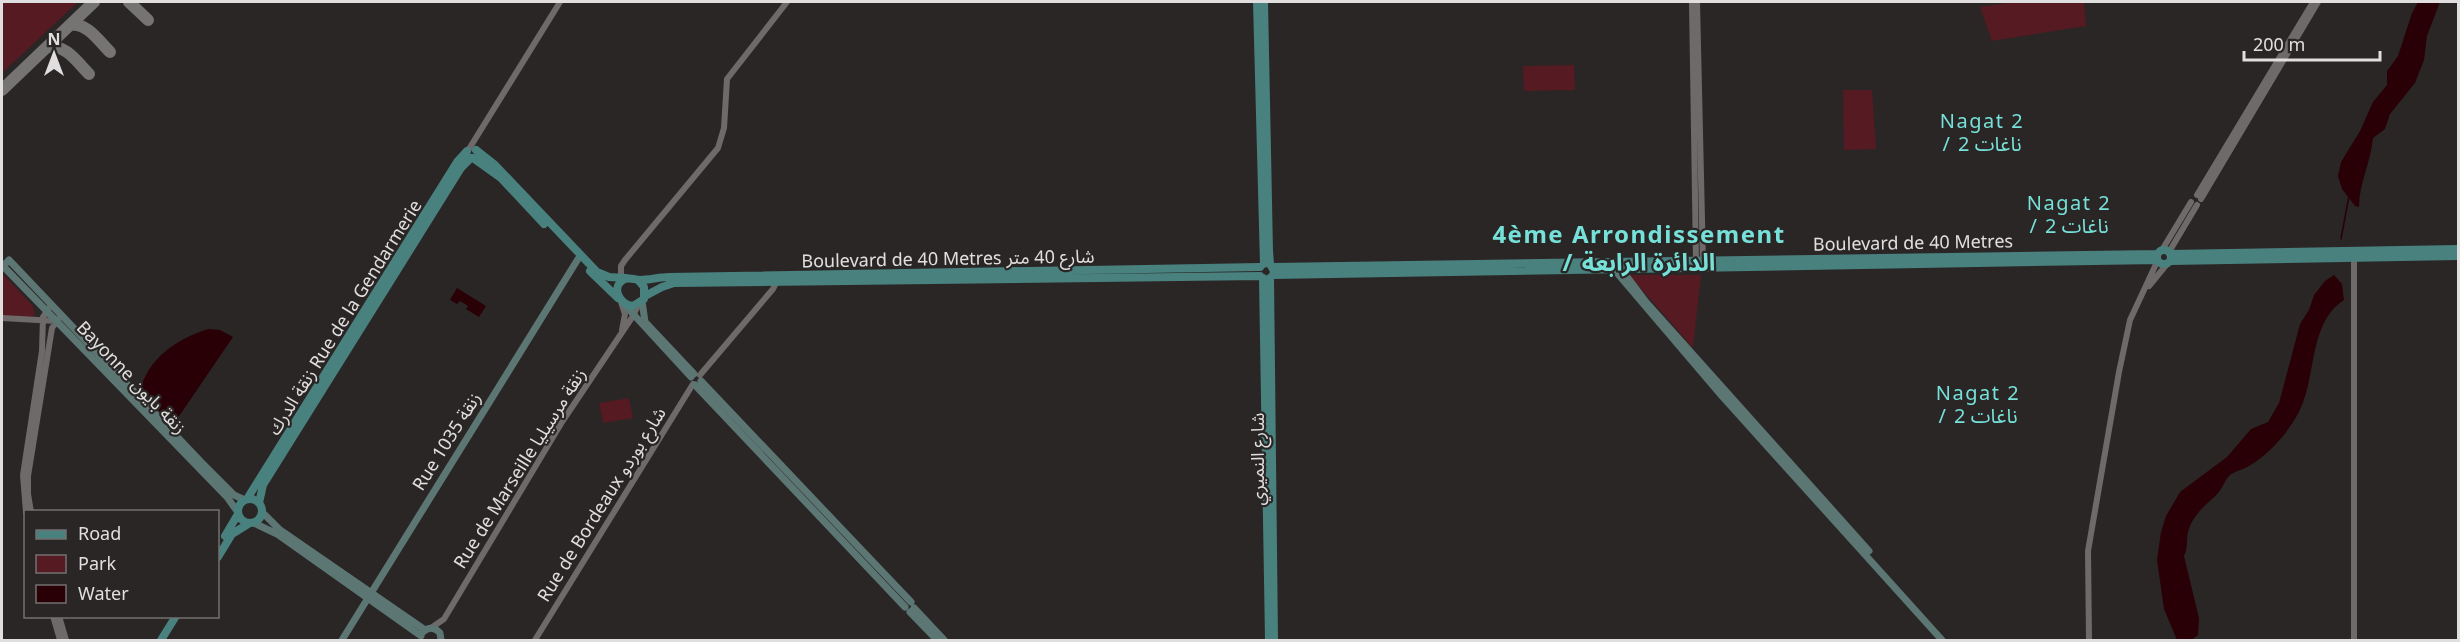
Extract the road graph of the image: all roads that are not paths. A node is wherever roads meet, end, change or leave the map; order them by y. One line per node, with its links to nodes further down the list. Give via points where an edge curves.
1 (560, 2): 9 (street, via 477,134)
2 (787, 2): 20 (street, via 727,79 724,128 718,148 625,260)
3 (1257, 2): 19 (main road)
4 (1264, 2): 19 (main road)
5 (1692, 2): 16 (street)
6 (1697, 2): 16 (street)
7 (2313, 2): 10 (street)
8 (2318, 2): 10 (street)
9 (470, 154): 15 (main road, via 501,178); 20 (main road, Boulevard de 40 Metres شارع 40 متر, via 495,165 597,272); 35 (main road, زنقة الدرك Rue de la Gendarmerie, via 457,162); 36 (main road, زنقة الدرك Rue de la Gendarmerie, via 263,486)
10 (2196, 200): 14 (street)
11 (2458, 249): 12 (main road)
12 (2354, 254): 13 (main road); 14 (main road, Boulevard de 40 Metres); 66 (street)
13 (2458, 256)
14 (2164, 257): 16 (main road, Boulevard de 40 Metres); 65 (street, via 2132,313 2128,328 2088,551)
15 (578, 259): 25 (main road); 44 (main road, Rue 1035 زنقة)
16 (1701, 264): 17 (main road, Boulevard de 40 Metres)
17 (1615, 266): 19 (main road, Boulevard de 40 Metres); 63 (main road, via 1721,395); 64 (main road)
18 (2, 267): 21 (main road, Bayonne زنقة بايون); 21 (main road, Bayonne زنقة بايون, via 9,260)
19 (1267, 271): 23 (main road, Boulevard de 40 Metres شارع 40 متر); 61 (main road, شارع النميري); 62 (main road, شارع النميري)
20 (621, 278): 22 (main road, Boulevard de 40 Metres شارع 40 متر)
21 (21, 279): 26 (main road, Bayonne زنقة بايون)
22 (634, 279): 23 (main road, Boulevard de 40 Metres شارع 40 متر); 24 (main road, via 644,287); 25 (main road, via 619,286)
23 (778, 279): 24 (main road, Boulevard de 40 Metres شارع 40 متر, via 674,283); 32 (street, Rue de Bordeaux شارع بوردو)
24 (642, 300): 25 (main road, via 629,306); 27 (street, Rue de Marseille زنقة مرسيليا); 32 (main road, via 645,322)
25 (621, 301): 27 (main road); 31 (street)
26 (48, 308): 29 (main road, Bayonne زنقة بايون); 30 (street)
27 (633, 316): 31 (street, Rue de Marseille زنقة مرسيليا); 32 (main road)
28 (2, 318): 30 (street)
29 (58, 318): 30 (street); 33 (street, via 52,328); 34 (main road, Bayonne زنقة بايون)
30 (43, 320): 33 (street)
31 (621, 333): 50 (street, Rue de Marseille زنقة مرسيليا, via 562,422)
32 (696, 379): 45 (main road); 58 (street, Rue de Bordeaux شارع بوردو)
33 (35, 410): 37 (street, via 23,476); 38 (street, via 28,476)
34 (199, 464): 35 (main road, Bayonne زنقة بايون); 39 (main road, Bayonne زنقة بايون)
35 (246, 500): 36 (main road); 39 (main road)
36 (259, 503): 40 (main road)
37 (26, 510)
38 (31, 510)
39 (237, 512): 41 (main road, via 242,521); 42 (main road)
40 (262, 512): 41 (main road, via 260,519); 44 (main road, via 280,530)
41 (251, 523): 43 (main road, via 235,531); 44 (main road, via 277,534)
42 (219, 547)
43 (219, 555)
44 (370, 595): 51 (main road); 57 (main road, Rue 1035 زنقة)
45 (910, 607): 59 (main road); 60 (main road)
46 (54, 618): 53 (street)
47 (60, 618): 54 (street)
48 (175, 618): 55 (main road)
49 (180, 618): 56 (main road)
50 (444, 619): 51 (street, Rue de Marseille زنقة مرسيليا); 52 (street, Rue de Marseille زنقة مرسيليا)
51 (424, 634): 52 (main road, via 438,630)
52 (442, 639)
53 (60, 640)
54 (66, 640)
55 (161, 640)
56 (167, 640)
57 (342, 640)
58 (535, 640)
59 (937, 640)
60 (944, 640)
61 (1269, 640)
62 (1274, 640)
63 (1942, 640)
64 (1948, 640)
65 (2089, 640)
66 (2354, 640)

